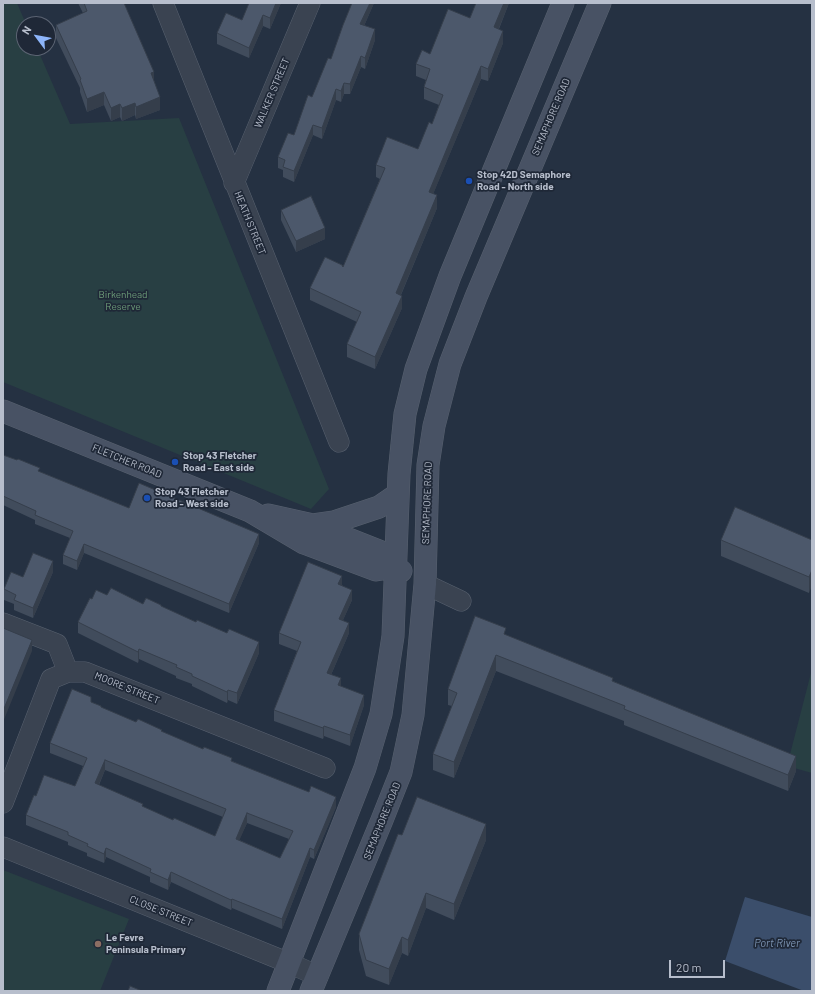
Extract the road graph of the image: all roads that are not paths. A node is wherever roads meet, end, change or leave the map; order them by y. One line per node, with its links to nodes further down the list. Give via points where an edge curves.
1 (163, 3): 5 (street, HEATH STREET)
2 (310, 3): 5 (street, WALKER STREET)
3 (563, 3): 8 (main road, via 450,276 416,369 405,414)
4 (600, 3): 12 (main road, SEMAPHORE ROAD, via 450,364 434,426 428,465)
5 (234, 183): 7 (street, HEATH STREET)
6 (3, 411): 9 (main road, FLETCHER ROAD)
7 (339, 442)
8 (398, 494): 10 (main road, via 378,507 334,522); 11 (main road)
9 (250, 511): 10 (main road, FLETCHER ROAD); 11 (main road, FLETCHER ROAD, via 304,543 376,570)
10 (313, 525): 11 (main road, FLETCHER ROAD, via 384,553)
11 (395, 567): 12 (main road, FLETCHER ROAD); 19 (main road, via 393,636 381,714 365,768)
12 (425, 584): 13 (street); 20 (main road, SEMAPHORE ROAD, via 414,715 401,772)
13 (461, 601)
14 (3, 623): 15 (street, via 57,644)
15 (68, 672): 16 (street, MOORE STREET, via 85,672); 17 (street, MOORE STREET, via 51,679)
16 (325, 768)
17 (3, 803)
18 (3, 847): 19 (street, CLOSE STREET)
19 (289, 963): 20 (street, CLOSE STREET); 21 (main road)
20 (315, 983)
21 (278, 991)

